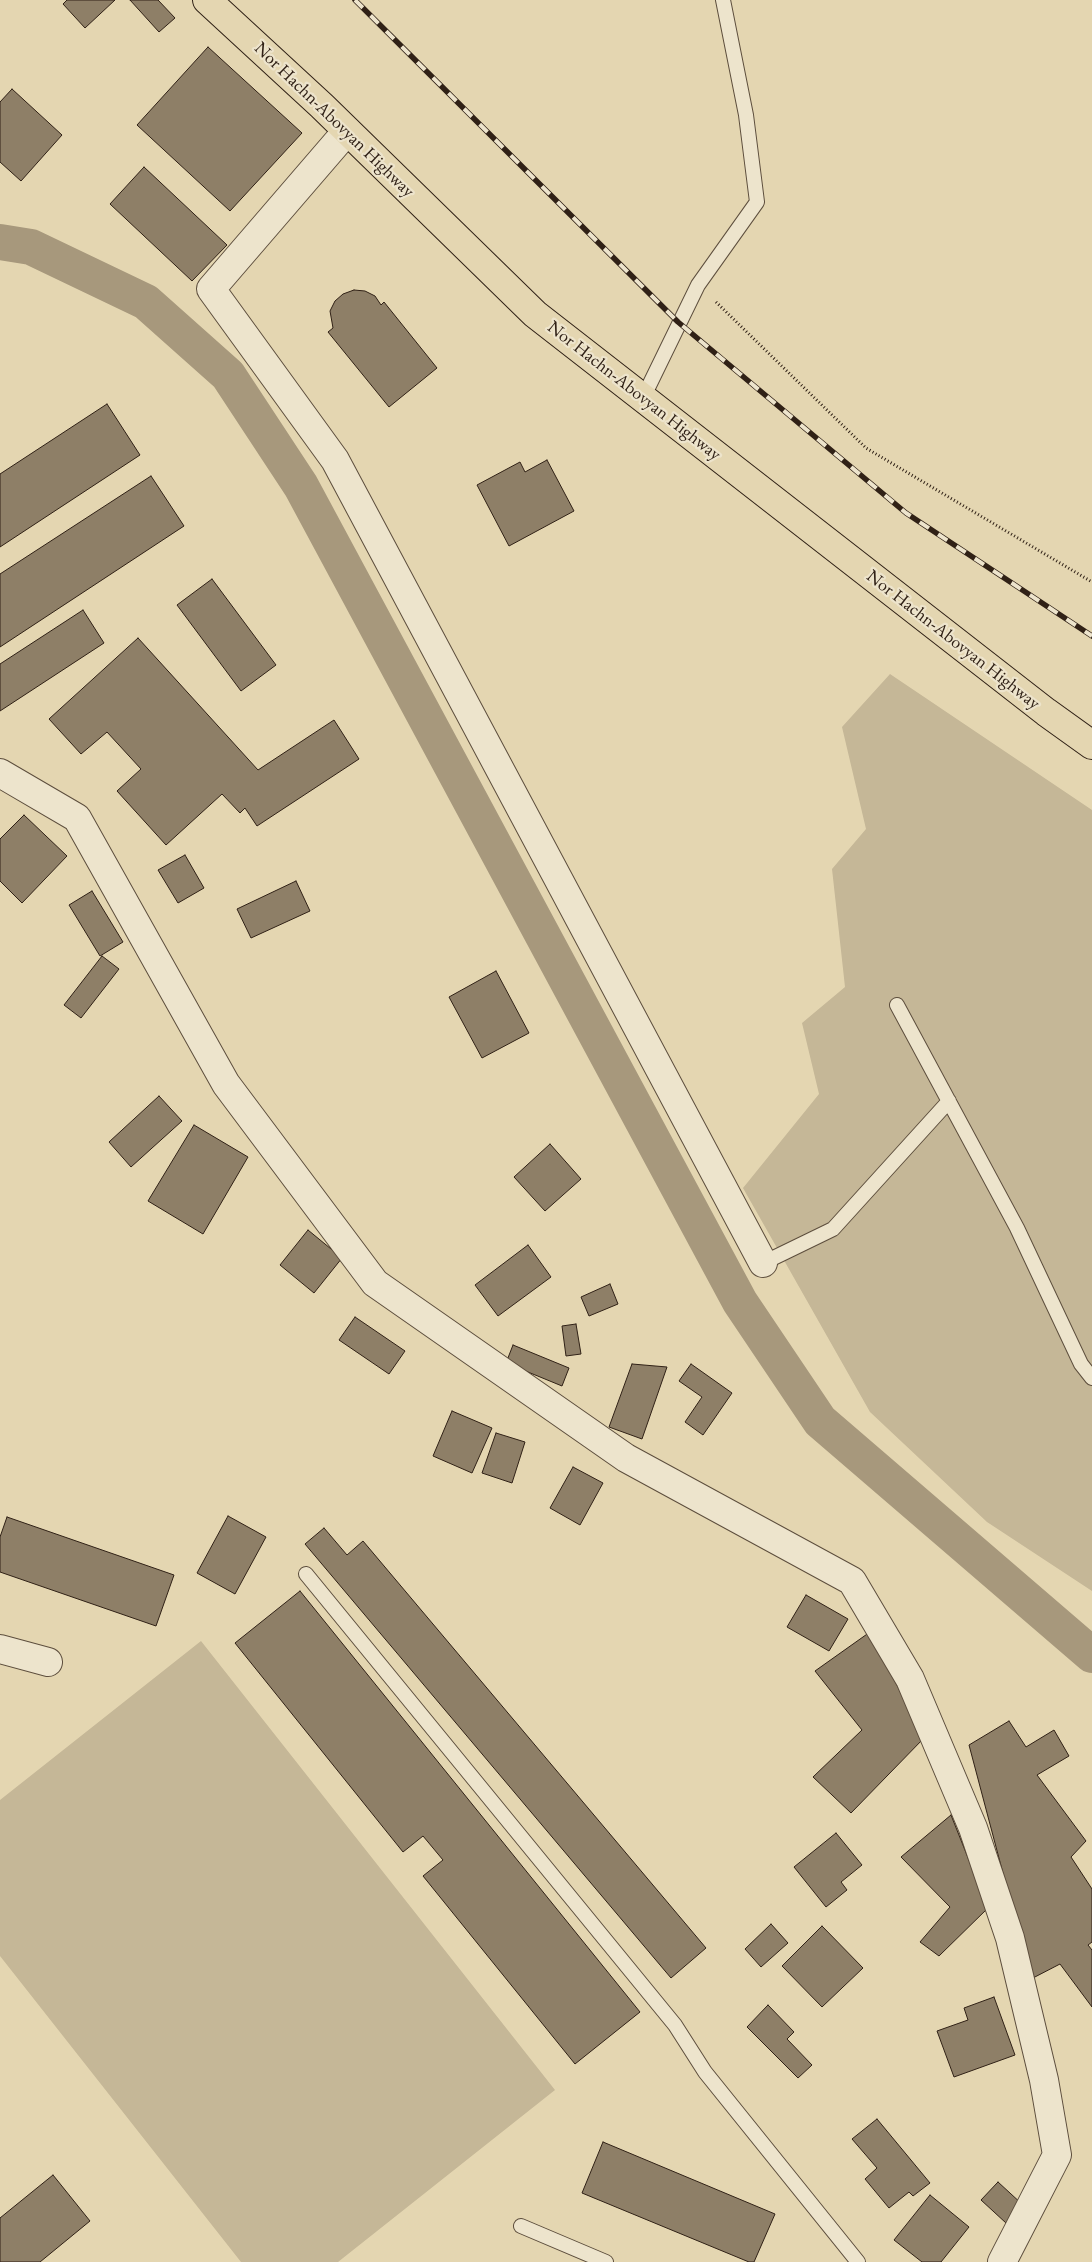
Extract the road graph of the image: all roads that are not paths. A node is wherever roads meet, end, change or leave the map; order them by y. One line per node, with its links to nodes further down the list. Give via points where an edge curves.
1 (207, 0): 3 (main road, Nor Hachn-Abovyan Highway)
2 (724, 0): 4 (lane, via 746,115 757,202 698,285)
3 (347, 131): 4 (main road, Nor Hachn-Abovyan Highway, via 535,314); 9 (street, via 210,289 335,460)
4 (643, 398): 5 (main road, Nor Hachn-Abovyan Highway)
5 (1092, 745)
6 (0, 773): 17 (street, via 77,818 226,1084 375,1283 626,1458 852,1581 910,1679 973,1828 1010,1938 1044,2080 1057,2155)
7 (897, 1005): 8 (lane)
8 (949, 1101): 9 (lane, via 833,1229); 10 (lane, via 1017,1228 1081,1364)
9 (763, 1263)
10 (1092, 1378)
11 (306, 1574): 16 (lane, via 676,2025 705,2072)
12 (0, 1649): 13 (street)
13 (48, 1662)
14 (521, 2226): 15 (lane)
15 (606, 2262)
16 (858, 2262)
17 (1002, 2262)

